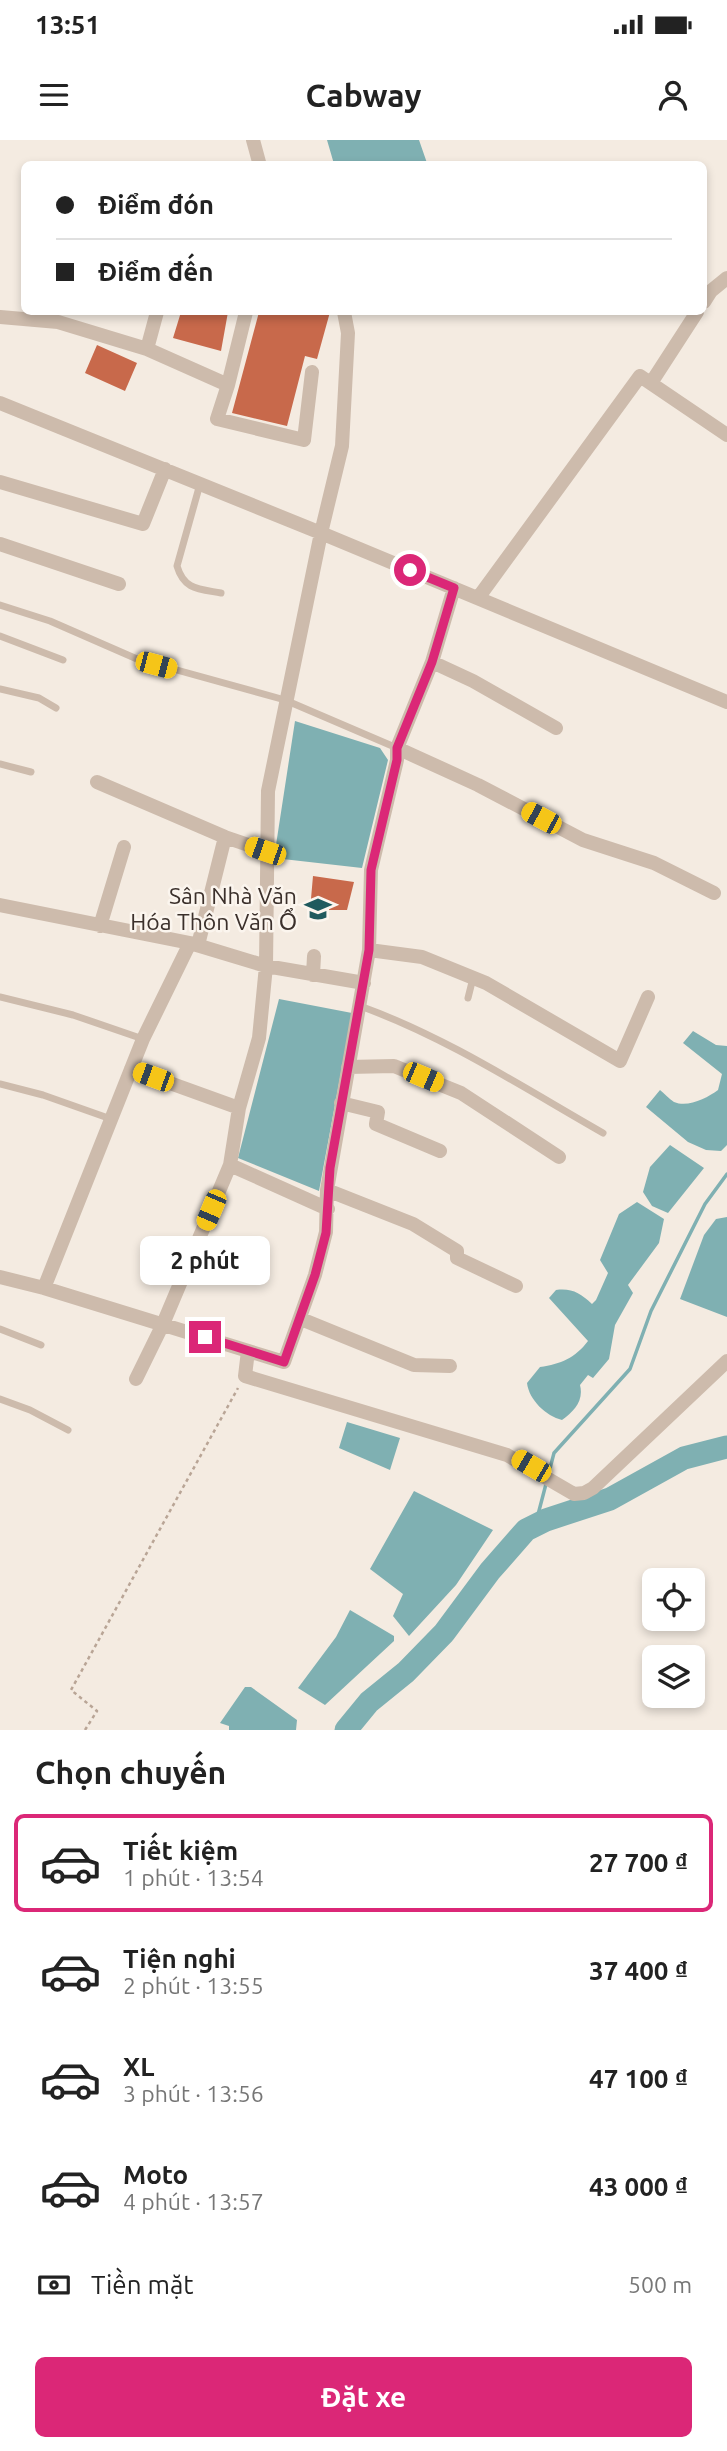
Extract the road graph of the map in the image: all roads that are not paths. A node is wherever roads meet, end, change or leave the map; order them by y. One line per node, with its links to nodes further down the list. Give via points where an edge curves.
1 (253, 140): 2 (street)
2 (259, 161)
3 (727, 278): 4 (street)
4 (707, 296)
5 (156, 315): 10 (street)
6 (245, 315): 13 (street)
7 (345, 315): 19 (street, via 348,333 342,446)
8 (695, 315): 12 (street)
9 (0, 317): 10 (street, via 58,322)
10 (147, 349): 13 (street)
11 (312, 372): 13 (street, via 304,440 217,419)
12 (651, 383): 15 (street); 24 (street, via 640,376)
13 (228, 385)
14 (0, 403): 16 (street)
15 (727, 435)
16 (165, 469): 17 (street, via 143,524); 18 (street)
17 (0, 481)
18 (200, 484): 19 (street); 23 (lane, via 177,566 180,579 188,585)
19 (321, 533): 22 (street); 30 (street)
20 (0, 544): 21 (street)
21 (119, 584)
22 (454, 588): 24 (street); 28 (street)
23 (221, 593)
24 (478, 598): 31 (street)
25 (0, 605): 30 (lane, via 137,659)
26 (0, 636): 27 (lane)
27 (62, 660)
28 (432, 662): 33 (street); 34 (street)
29 (0, 688): 32 (lane, via 39,698)
30 (285, 700): 34 (lane); 40 (street, via 268,791)
31 (727, 702)
32 (56, 708)
33 (556, 728)
34 (397, 748): 41 (street, via 583,841 654,863); 45 (street, via 371,870)
35 (0, 765): 36 (lane)
36 (31, 772)
37 (97, 782): 38 (street)
38 (225, 837): 40 (street); 44 (street)
39 (124, 848): 43 (street)
40 (265, 851): 47 (street)
41 (714, 893)
42 (0, 905): 43 (street)
43 (100, 926): 44 (street)
44 (194, 944): 47 (street); 55 (street)
45 (369, 950): 49 (street, via 422,957); 50 (street)
46 (314, 957): 48 (street)
47 (266, 966): 48 (street); 60 (street, via 259,1038)
48 (313, 975): 50 (street)
49 (473, 978): 52 (street, via 620,1061); 53 (lane)
50 (365, 983): 54 (street)
51 (0, 997): 55 (lane)
52 (648, 997)
53 (468, 998)
54 (360, 1006): 56 (street); 62 (lane, via 464,1054)
55 (143, 1039): 57 (street)
56 (348, 1067): 59 (street); 64 (street, via 394,1066 461,1093)
57 (131, 1069): 60 (street); 61 (street)
58 (0, 1084): 61 (lane)
59 (341, 1103): 63 (street, via 378,1112 376,1124); 66 (street)
60 (239, 1108): 65 (street)
61 (111, 1119): 70 (street)
62 (603, 1133)
63 (440, 1151)
64 (559, 1157)
65 (230, 1165): 67 (street); 72 (street)
66 (327, 1190): 67 (street); 69 (street, via 423,1229 457,1251 457,1258)
67 (328, 1209): 71 (street, via 326,1233)
68 (0, 1277): 70 (street)
69 (516, 1286)
70 (44, 1288): 72 (street)
71 (301, 1319): 75 (street, via 284,1362); 77 (street, via 414,1365)
72 (163, 1324): 75 (street); 78 (street)
73 (0, 1329): 74 (lane)
74 (41, 1345)
75 (248, 1351): 76 (street, via 245,1376 507,1455 574,1494 593,1488)
76 (727, 1361)
77 (450, 1366)
78 (136, 1379)
79 (0, 1399): 80 (lane)
80 (68, 1430)

